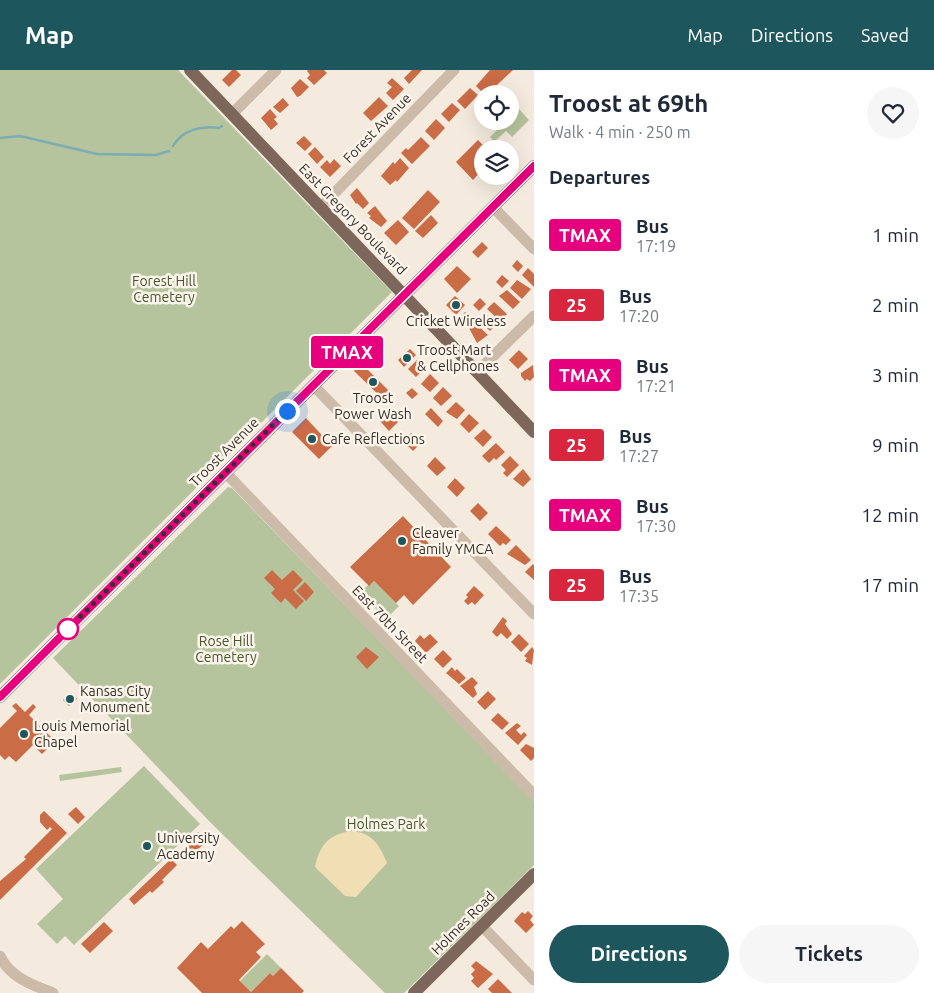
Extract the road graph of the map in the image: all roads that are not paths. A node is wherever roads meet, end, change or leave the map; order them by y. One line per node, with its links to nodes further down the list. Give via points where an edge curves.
1 (190, 70): 4 (main road, East Gregory Boulevard)
2 (276, 70): 4 (street)
3 (454, 70): 6 (street, Forest Avenue)
4 (232, 114): 6 (main road, East Gregory Boulevard)
5 (534, 166): 7 (main road, Troost Avenue)
6 (320, 206): 9 (main road, East Gregory Boulevard)
7 (493, 207): 8 (street); 9 (main road, Troost Avenue)
8 (534, 249)
9 (404, 295): 11 (main road, East Gregory Boulevard); 12 (main road, Troost Avenue)
10 (534, 316): 11 (street)
11 (477, 372): 13 (main road, East Gregory Boulevard)
12 (313, 385): 14 (main road, Troost Avenue); 15 (street)
13 (534, 432)
14 (225, 472): 16 (main road, Troost Avenue); 17 (street, East 70th Street)
15 (534, 614)
16 (0, 697)
17 (534, 795)
18 (534, 874): 19 (main road, Holmes Road)
19 (482, 926): 21 (street); 23 (main road, Holmes Road)
20 (0, 956): 22 (street, via 16,976)
21 (534, 980)
22 (53, 993)
23 (414, 993)

